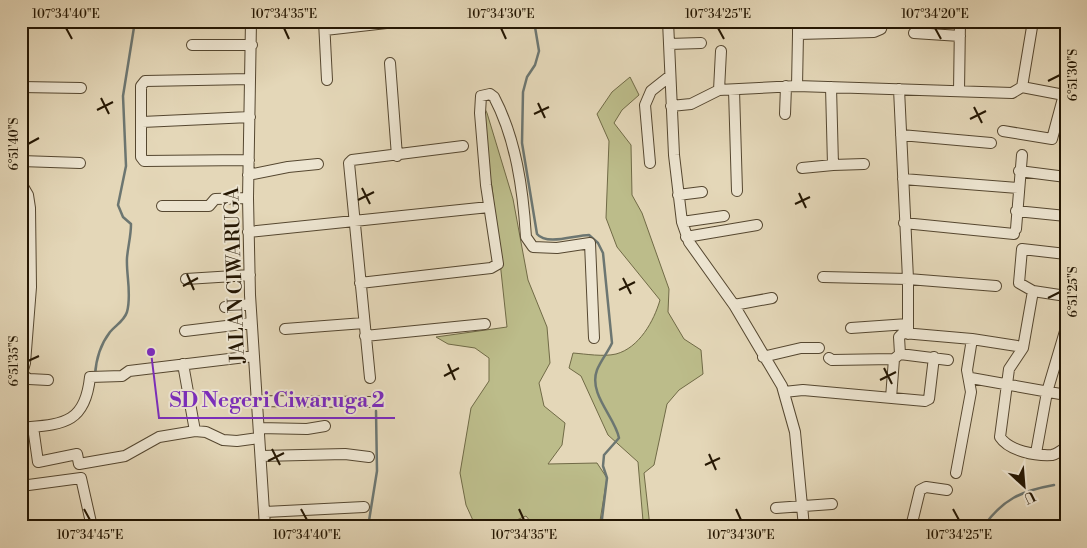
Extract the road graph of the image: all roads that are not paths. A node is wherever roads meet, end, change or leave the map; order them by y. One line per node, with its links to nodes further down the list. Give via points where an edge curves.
1 (251, 21): 16 (street, JALAN CIWARUGA)
2 (404, 21): 8 (street)
3 (668, 21): 13 (street)
4 (798, 21): 10 (street)
5 (883, 21): 10 (street, via 881,28 874,32)
6 (960, 21): 12 (street)
7 (1033, 21): 26 (street)
8 (376, 23): 9 (street)
9 (325, 26): 21 (street)
10 (798, 34): 23 (street)
11 (914, 34): 12 (street)
12 (960, 36): 31 (street)
13 (669, 44): 14 (street); 19 (street)
14 (701, 44)
15 (192, 45): 16 (street)
16 (252, 45): 20 (street, JALAN CIWARUGA)
17 (721, 51): 28 (street)
18 (390, 63): 43 (street)
19 (670, 76): 33 (street); 46 (street, via 651,91 645,105)
20 (250, 79): 36 (street, JALAN CIWARUGA); 37 (street, via 144,82 141,86)
21 (327, 80)
22 (786, 86): 23 (street); 29 (street); 34 (street)
23 (797, 86): 25 (street)
24 (21, 87): 27 (street)
25 (831, 87): 30 (street); 50 (street)
26 (1022, 87): 31 (street, via 1012,93); 32 (street)
27 (81, 88)
28 (719, 90): 29 (street); 33 (street, via 691,104)
29 (734, 90): 58 (street)
30 (899, 90): 31 (street); 39 (street)
31 (958, 91)
32 (1065, 91): 35 (street)
33 (671, 106): 60 (street)
34 (785, 114)
35 (1063, 116): 38 (street, via 1052,139)
36 (250, 117): 37 (street); 44 (street, JALAN CIWARUGA)
37 (142, 122): 44 (street, via 144,161)
38 (1003, 131)
39 (901, 134): 40 (street); 55 (street)
40 (991, 143)
41 (463, 146): 43 (street)
42 (1022, 155): 52 (street)
43 (397, 156): 68 (street, via 350,161)
44 (248, 160): 53 (street, JALAN CIWARUGA)
45 (21, 161): 47 (street)
46 (650, 162)
47 (80, 163)
48 (318, 164): 53 (street)
49 (864, 164): 50 (street)
50 (834, 165): 51 (street)
51 (802, 168)
52 (1019, 172): 54 (street); 57 (street)
53 (248, 175): 61 (street, JALAN CIWARUGA)
54 (1066, 177)
55 (903, 179): 57 (street); 69 (street)
56 (21, 183): 106 (street, via 28,195 30,208 30,287)
57 (1018, 188): 64 (street)
58 (736, 191)
59 (702, 192): 60 (street)
60 (678, 195): 67 (street)
61 (248, 198): 62 (street, via 215,199 209,206); 71 (street, JALAN CIWARUGA)
62 (162, 206)
63 (489, 207): 68 (street); 78 (street, via 498,264 495,266); 95 (street, via 480,113 481,96 487,94 494,97 506,124 523,191 529,243 533,247 557,248 590,243)
64 (1016, 211): 66 (street); 69 (street, via 1015,231)
65 (724, 216): 67 (street)
66 (1066, 216)
67 (682, 222): 72 (street)
68 (354, 223): 71 (street); 78 (street)
69 (904, 223): 77 (street)
70 (758, 225): 72 (street)
71 (248, 232): 74 (street, JALAN CIWARUGA)
72 (686, 237): 84 (street)
73 (1066, 254): 80 (street, via 1022,249 1019,284)
74 (250, 275): 76 (street); 83 (street, JALAN CIWARUGA)
75 (823, 277): 77 (street)
76 (186, 279)
77 (908, 279): 79 (street); 92 (street)
78 (360, 283): 87 (street)
79 (996, 286)
80 (1033, 291): 81 (street); 110 (street, via 1023,348 1009,370)
81 (1066, 296)
82 (772, 298): 84 (street)
83 (250, 304): 85 (street); 86 (street, JALAN CIWARUGA)
84 (734, 305): 101 (street)
85 (225, 307)
86 (251, 323): 93 (street); 99 (street, JALAN CIWARUGA)
87 (364, 323): 91 (street); 94 (street)
88 (486, 324): 94 (street)
89 (850, 328): 92 (street)
90 (1066, 328): 112 (street)
91 (285, 329)
92 (908, 329): 96 (street); 100 (street, via 899,337)
93 (185, 331)
94 (365, 336): 107 (street)
95 (594, 338)
96 (970, 339): 97 (street); 108 (street, via 967,370)
97 (1017, 346)
98 (819, 348): 101 (street, via 801,348)
99 (254, 356): 105 (street); 115 (street, JALAN CIWARUGA)
100 (897, 356): 102 (street); 103 (street); 114 (street)
101 (763, 357): 111 (street)
102 (934, 357): 104 (street); 114 (street, via 929,399)
103 (829, 358)
104 (948, 360)
105 (183, 364): 119 (street, via 129,371 122,376 90,377 88,396 77,412 56,425); 120 (street)
106 (22, 375): 109 (street, via 29,379)
107 (370, 378)
108 (970, 378): 110 (street); 126 (street, via 971,392)
109 (48, 380)
110 (1008, 386): 112 (street); 123 (street, via 1000,437 1013,449)
111 (784, 392): 114 (street, via 803,390); 130 (street, via 795,432)
112 (1047, 392): 113 (street); 123 (street)
113 (1066, 396)
114 (891, 398)
115 (257, 400): 116 (street); 121 (street, JALAN CIWARUGA)
116 (370, 402)
117 (326, 426): 121 (street)
118 (21, 428): 119 (street)
119 (33, 429): 120 (street, via 38,462 77,454 79,464 125,456 160,437)
120 (195, 431): 121 (street, via 237,441)
121 (259, 433): 124 (street, JALAN CIWARUGA)
122 (1061, 450): 123 (street)
123 (1036, 453)
124 (261, 456): 125 (street, via 345,454); 133 (street, JALAN CIWARUGA)
125 (369, 457)
126 (956, 473)
127 (21, 486): 136 (street, via 81,478)
128 (947, 490): 139 (street, via 926,487 920,490)
129 (832, 504): 130 (street)
130 (802, 505): 132 (street); 135 (street)
131 (364, 508): 133 (street)
132 (776, 508)
133 (264, 512): 137 (street, JALAN CIWARUGA)
134 (1066, 523): 140 (street)
135 (804, 525): 138 (street)
136 (92, 527)
137 (265, 527)
138 (786, 527)
139 (911, 527)
140 (1062, 527)

